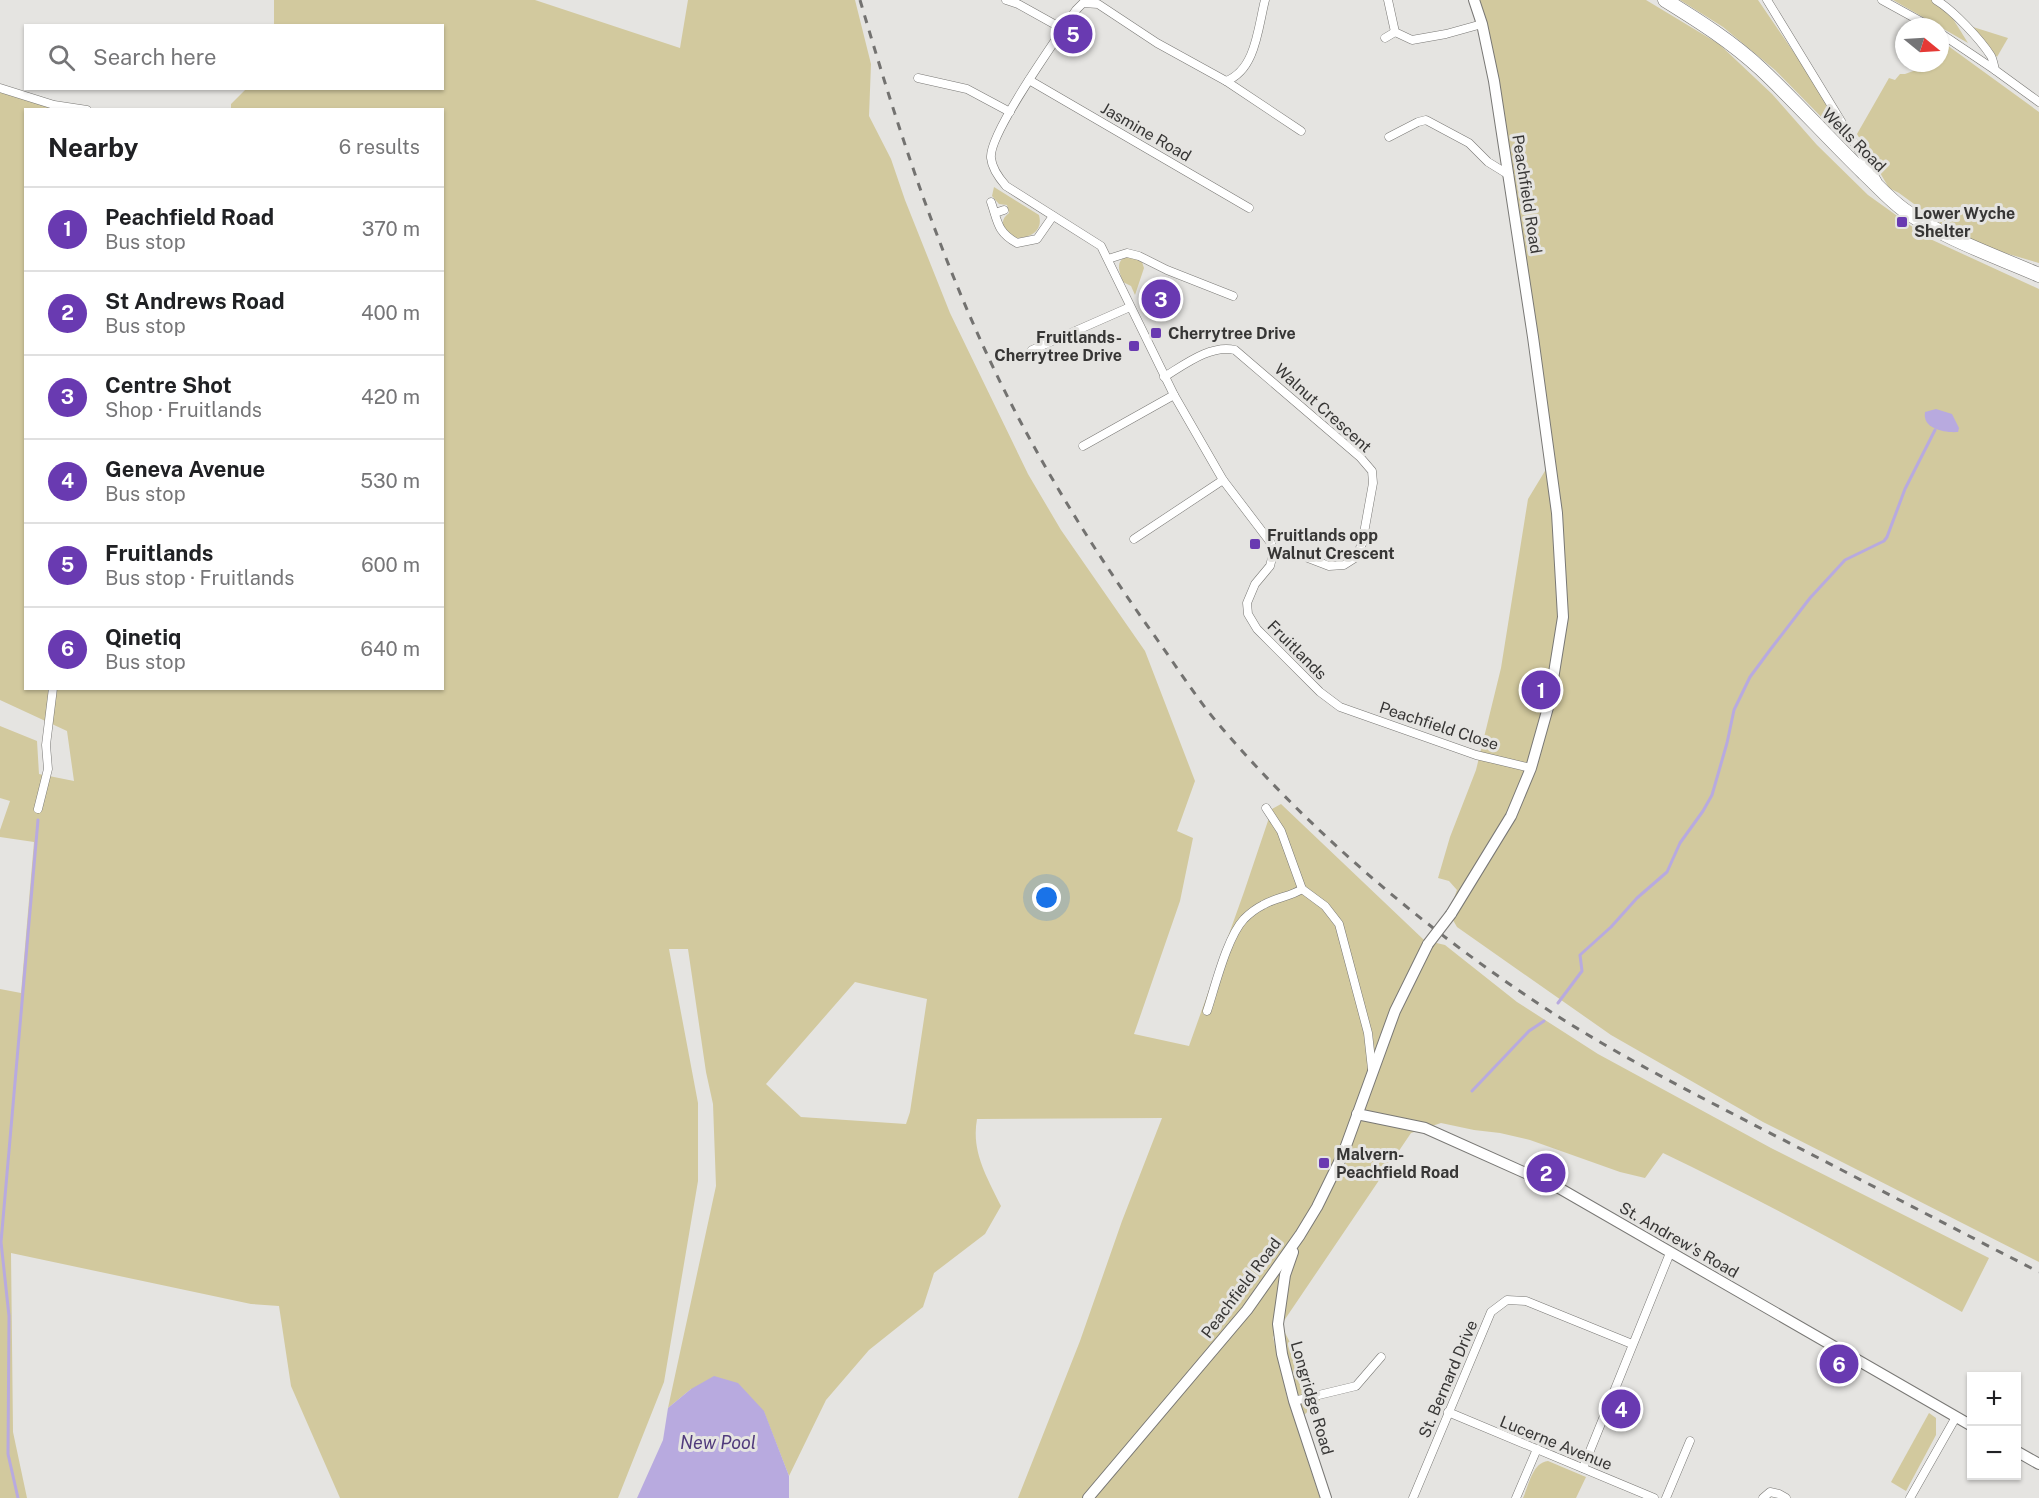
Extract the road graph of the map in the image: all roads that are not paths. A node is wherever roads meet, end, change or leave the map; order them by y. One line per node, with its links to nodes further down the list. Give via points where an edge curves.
1 (1006, 0): 12 (street)
2 (1265, 0): 19 (street, via 1252,52 1236,77)
3 (1388, 0): 13 (street)
4 (1474, 0): 11 (street, Peachfield Road)
5 (1665, 0): 27 (highway, Wells Road, via 1721,35 1761,68)
6 (1767, 0): 27 (street)
7 (1882, 0): 10 (street)
8 (1936, 0): 16 (street, via 1956,16 1992,57)
9 (1090, 1): 12 (street, via 1083,3); 19 (street)
10 (1915, 18)
11 (1482, 24): 13 (street, via 1412,40); 26 (street, Peachfield Road)
12 (1063, 29): 18 (street)
13 (1395, 32): 14 (street)
14 (1385, 38)
15 (1949, 39): 16 (street)
16 (1995, 70): 21 (street)
17 (918, 78): 23 (street, via 967,89)
18 (1029, 80): 23 (street); 29 (street, Jasmine Road)
19 (1226, 81): 24 (street)
20 (0, 88): 22 (street)
21 (2039, 102)
22 (74, 108)
23 (1010, 112): 32 (street, via 990,156 997,176)
24 (1301, 131)
25 (1389, 137): 26 (street, via 1426,120 1469,143)
26 (1509, 175): 46 (street, Peachfield Road, via 1551,461 1563,617 1549,704)
27 (1882, 190): 34 (highway, Wells Road, via 1930,226)
28 (991, 202): 31 (street)
29 (1249, 207)
30 (1004, 210): 31 (street)
31 (995, 213): 32 (street, via 1005,236 1017,243 1036,239)
32 (1053, 216): 33 (street, via 1101,246)
33 (1108, 259): 35 (street, via 1126,253 1139,256); 36 (street)
34 (2039, 275)
35 (1233, 296)
36 (1130, 307): 37 (street); 38 (street)
37 (1032, 350)
38 (1164, 377): 39 (street); 43 (street, Walnut Crescent, via 1219,349 1235,350 1372,471 1374,483 1362,544 1355,558 1344,565 1329,566 1295,553)
39 (1174, 395): 40 (street); 41 (street)
40 (1083, 446)
41 (1223, 480): 42 (street); 43 (street, via 1271,543)
42 (1134, 539)
43 (1273, 554): 45 (street, Fruitlands, via 1247,603 1248,614 1257,629 1299,672)
44 (53, 690): 48 (street, via 46,745 48,769)
45 (1340, 707): 46 (street, Peachfield Close, via 1476,755)
46 (1531, 768): 51 (street, Peachfield Road, bridge, via 1511,816 1428,944)
47 (1266, 808): 49 (street, via 1281,831)
48 (38, 809)
49 (1302, 889): 50 (street, via 1262,905 1244,919 1234,934); 51 (street, Peachfield Road, via 1325,906 1339,924 1368,1033)
50 (1207, 1011)
51 (1372, 1069): 52 (street, Peachfield Road)
52 (1357, 1113): 53 (street, Peachfield Road, via 1343,1154); 54 (street, St. Andrew's Road, via 1425,1128 1559,1188)
53 (1300, 1235): 57 (street, Longridge Road, via 1285,1275 1278,1324); 66 (street, Peachfield Road, via 1247,1310)
54 (1670, 1253): 55 (street); 59 (street, St. Andrew's Road)
55 (1632, 1344): 58 (street, St. Bernard Drive, via 1526,1301 1507,1300 1491,1312); 65 (street)
56 (1381, 1357): 57 (street, via 1356,1386)
57 (1294, 1401): 67 (street, Longridge Road)
58 (1449, 1412): 62 (street, Lucerne Avenue); 68 (street, St. Bernard Drive)
59 (1956, 1417): 60 (street, St. Andrew's Road); 74 (street)
60 (1967, 1424)
61 (1690, 1441): 71 (street)
62 (1537, 1449): 65 (street, Lucerne Avenue); 69 (street)
63 (2021, 1454): 64 (street)
64 (2039, 1464)
65 (1583, 1468): 70 (street, Lucerne Avenue)
66 (1088, 1498)
67 (1326, 1498)
68 (1413, 1498)
69 (1516, 1498)
70 (1654, 1498)
71 (1666, 1498)
72 (1763, 1498): 73 (street, via 1770,1492)
73 (1786, 1498)
74 (1910, 1498)

